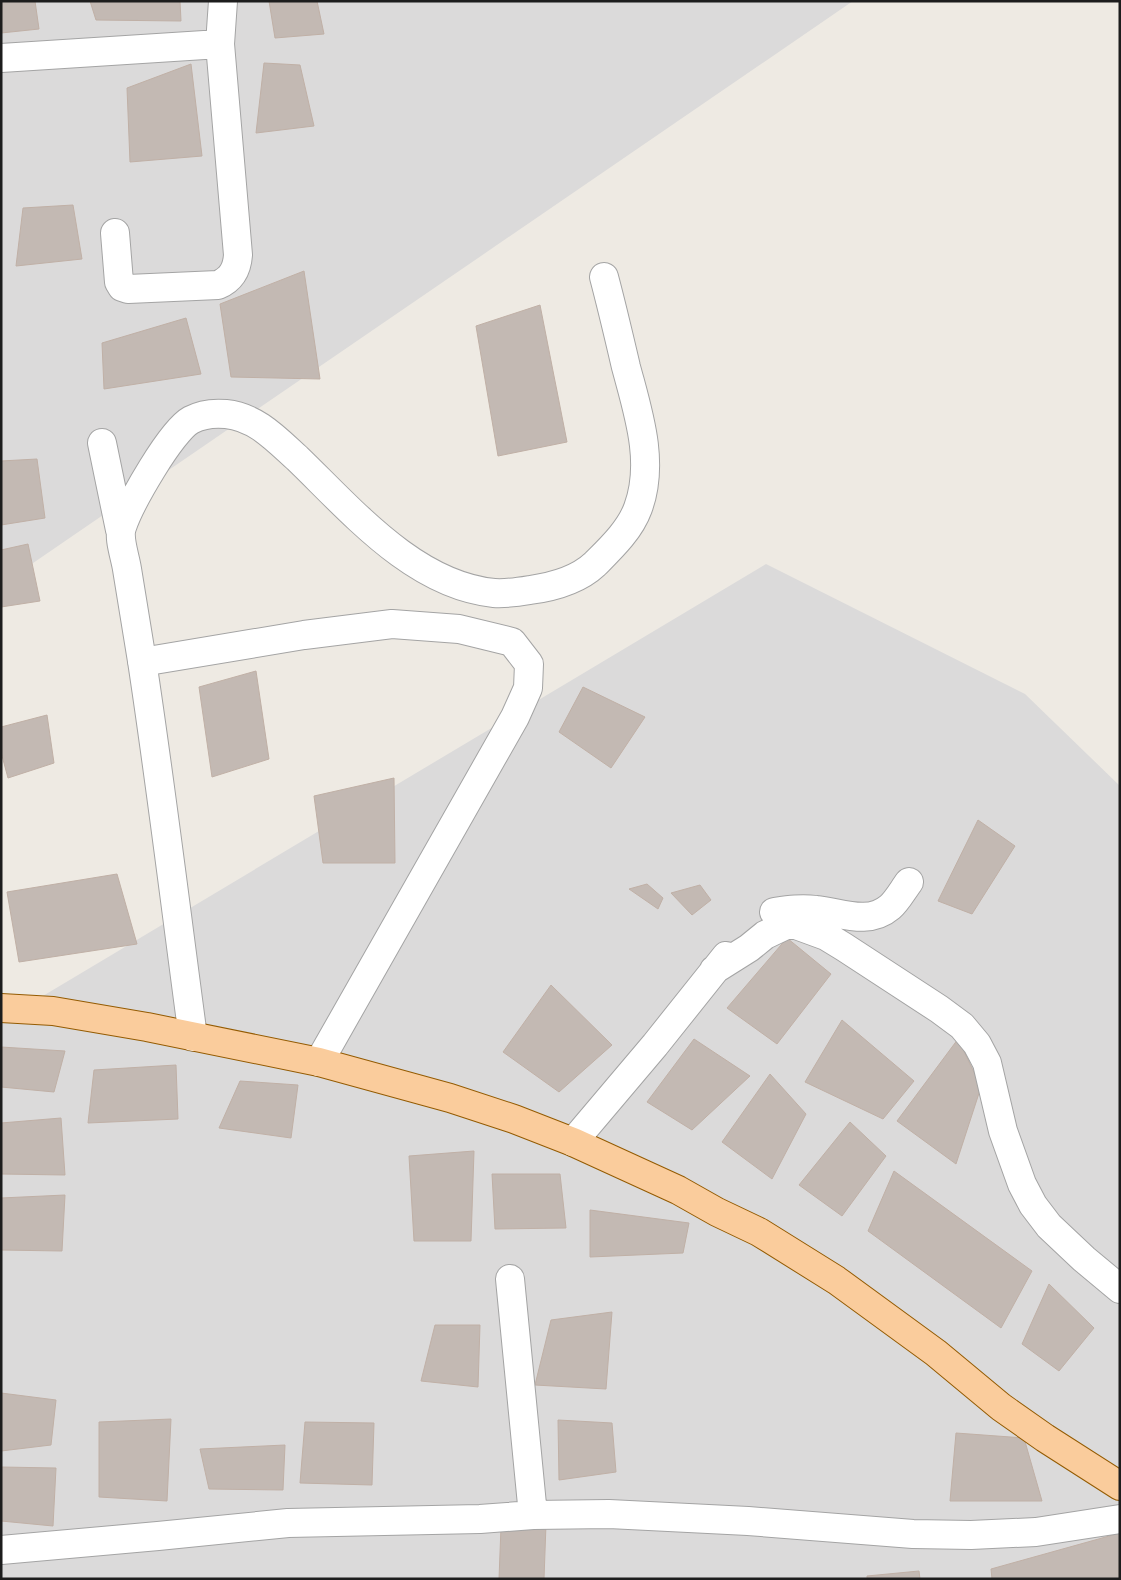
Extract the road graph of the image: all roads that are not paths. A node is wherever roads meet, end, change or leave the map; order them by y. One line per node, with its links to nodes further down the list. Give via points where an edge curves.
1 (223, 1): 2 (street)
2 (220, 44): 3 (street); 4 (street, via 238,255 234,274 226,282 218,284 122,287)
3 (1, 58)
4 (115, 233)
5 (604, 277): 7 (street, via 640,420 645,449 643,489 638,510 616,542 588,570 570,580 548,587 498,594 429,573 362,521 270,434 244,417 223,413 192,419 175,435 140,489)
6 (102, 443): 7 (street)
7 (120, 530): 8 (street)
8 (142, 662): 12 (street); 13 (street, via 392,624 460,629 512,642 529,664 528,688 515,717)
9 (909, 882): 10 (street, via 890,907 872,916 841,916 817,910 792,909 771,913 747,930)
10 (714, 970): 14 (street); 16 (street, via 765,935 786,925 796,925 826,936 962,1026 987,1063 1003,1131 1022,1184 1034,1205 1048,1226)
11 (1, 1008): 12 (main road, via 54,1011)
12 (193, 1037): 13 (main road)
13 (319, 1062): 14 (main road, via 450,1098)
14 (573, 1142): 17 (main road, via 678,1190 759,1232 836,1280 1045,1438)
15 (510, 1279): 18 (street)
16 (1120, 1289)
17 (1120, 1486)
18 (533, 1515): 19 (street, via 609,1514 971,1535 1036,1532); 20 (street, via 288,1522)
19 (1120, 1519)
20 (1, 1550)

